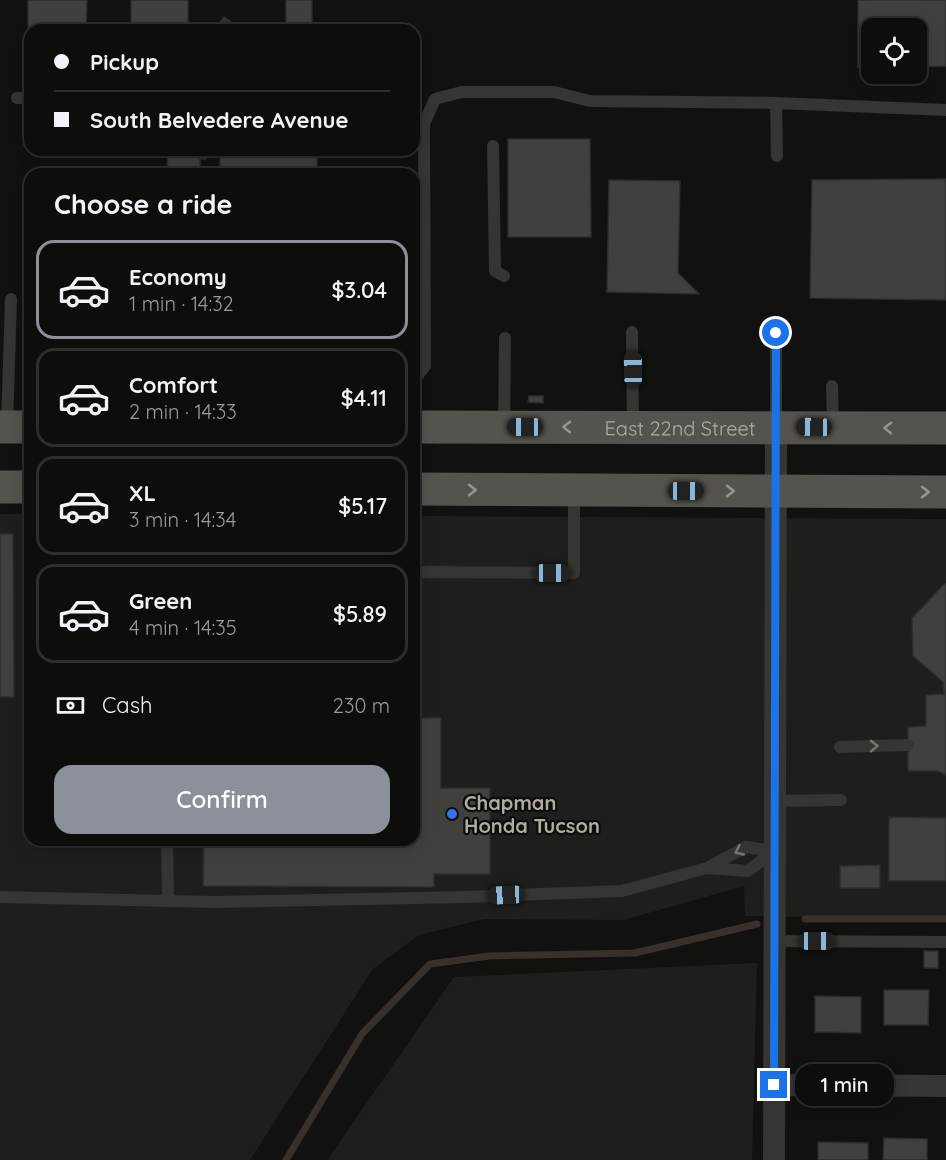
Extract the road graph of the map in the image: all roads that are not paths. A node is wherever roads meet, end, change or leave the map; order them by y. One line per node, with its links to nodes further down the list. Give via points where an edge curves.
1 (776, 103): 2 (lane); 4 (lane); 10 (lane, via 590,101 554,92 462,92 435,99 424,124 425,366)
2 (946, 110)
3 (493, 146): 5 (lane, via 495,271)
4 (777, 156)
5 (504, 276)
6 (11, 299): 12 (lane)
7 (632, 332): 15 (lane)
8 (776, 333): 16 (lane)
9 (505, 338): 14 (lane)
10 (420, 372)
11 (832, 386): 17 (lane)
12 (12, 427)
13 (420, 427): 14 (main road, East 22nd Street)
14 (504, 427): 15 (main road, East 22nd Street, one-way to 14)
15 (633, 427): 16 (main road, East 22nd Street)
16 (776, 427): 17 (main road, East 22nd Street); 23 (street)
17 (832, 427): 18 (main road, East 22nd Street, one-way to 17)
18 (946, 428)
19 (0, 487): 20 (main road)
20 (24, 487)
21 (420, 489): 22 (main road, one-way to 22)
22 (574, 490): 23 (main road, one-way to 23); 25 (lane, via 574,573)
23 (776, 491): 24 (main road, one-way to 24); 29 (street)
24 (946, 492)
25 (420, 572)
26 (908, 745): 27 (lane, one-way to 26)
27 (840, 747)
28 (841, 800): 29 (lane)
29 (774, 801): 31 (street)
30 (167, 846): 34 (lane)
31 (774, 851): 32 (lane, one-way to 32, via 746,847); 32 (lane, via 748,870); 35 (street)
32 (707, 868): 34 (lane, via 622,891)
33 (0, 897): 34 (lane)
34 (168, 901)
35 (774, 941): 36 (lane); 37 (street)
36 (946, 942)
37 (774, 1085): 38 (street); 39 (street)
38 (946, 1086)
39 (774, 1160)

